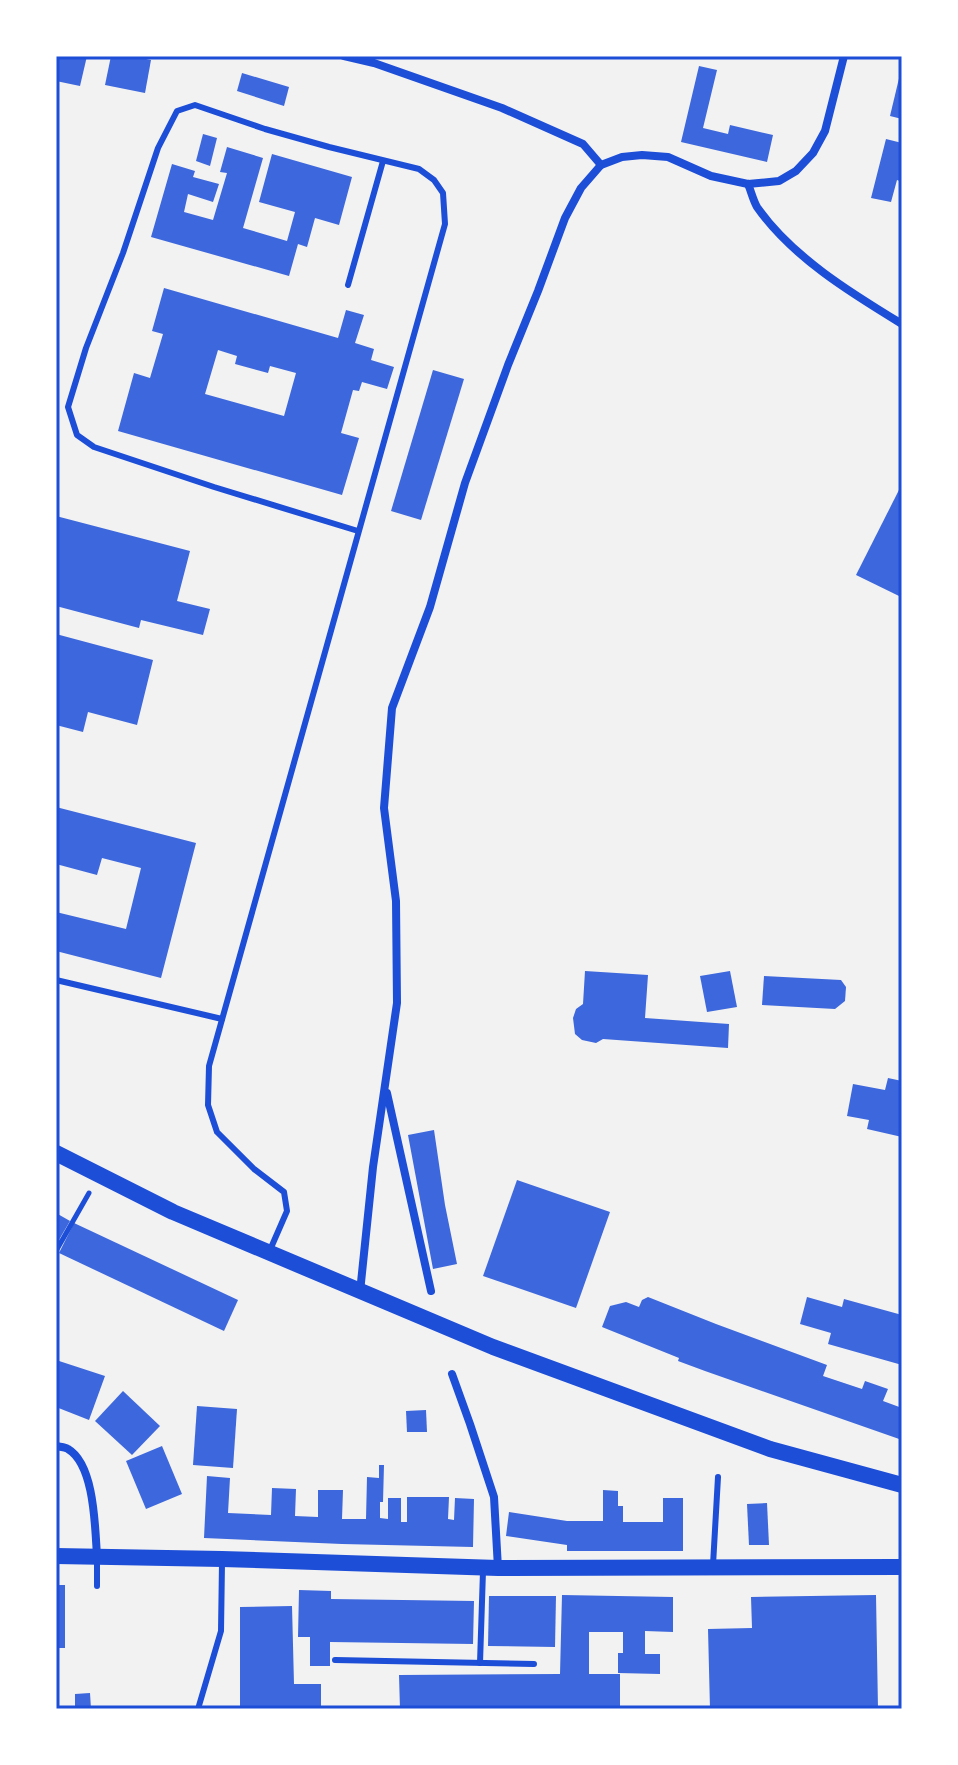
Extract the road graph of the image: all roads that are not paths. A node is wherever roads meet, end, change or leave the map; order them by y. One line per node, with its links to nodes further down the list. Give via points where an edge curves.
1 (344, 56): 4 (street, via 502,108 583,144)
2 (844, 56): 5 (street, via 825,131 813,153 779,181)
3 (383, 161): 6 (lane); 8 (lane, via 419,169 434,180 443,193 445,224); 8 (lane, via 195,105 177,111 158,148 68,407 77,435 94,447)
4 (601, 165): 5 (street, via 622,157 668,157 711,176); 11 (street, via 565,218 508,365 392,708 384,808 396,901 397,1003)
5 (748, 184): 7 (street, via 756,205 792,246 851,293)
6 (348, 285)
7 (902, 324)
8 (358, 531): 10 (lane)
9 (56, 980): 10 (lane)
10 (222, 1019): 13 (lane, via 209,1066 208,1105 217,1132 284,1192 287,1211)
11 (385, 1085): 14 (street); 15 (street)
12 (56, 1153): 13 (main road)
13 (268, 1253): 15 (main road)
14 (431, 1291)
15 (360, 1292): 19 (main road, via 770,1449)
16 (452, 1374): 24 (street, via 494,1497)
17 (56, 1446): 21 (street, via 69,1449 83,1465 94,1506)
18 (718, 1477): 25 (lane)
19 (902, 1485)
20 (56, 1556): 21 (main road)
21 (97, 1556): 22 (main road); 26 (lane)
22 (222, 1559): 24 (main road); 30 (lane, via 221,1631)
23 (902, 1567): 25 (main road)
24 (490, 1568): 25 (main road); 28 (lane)
25 (713, 1569)
26 (97, 1586)
27 (335, 1660): 28 (lane)
28 (480, 1663): 29 (lane)
29 (534, 1664)
30 (198, 1709)

